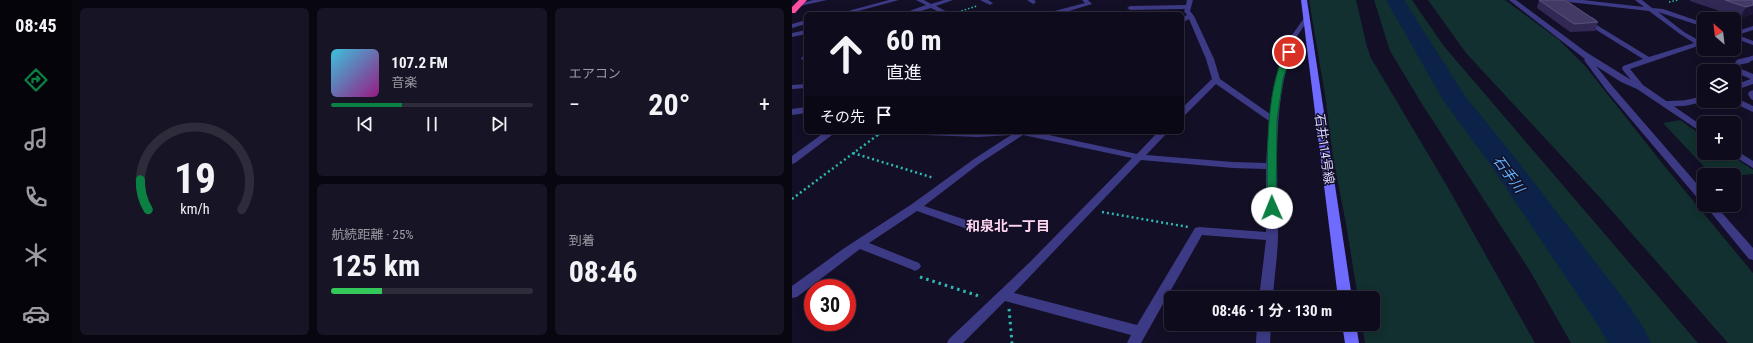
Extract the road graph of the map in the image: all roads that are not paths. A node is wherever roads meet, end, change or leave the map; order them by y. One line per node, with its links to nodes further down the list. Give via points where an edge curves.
1 (824, 0): 13 (street)
2 (896, 0): 20 (street)
3 (918, 0): 15 (street)
4 (950, 0): 15 (street)
5 (983, 0): 14 (street)
6 (1085, 0): 23 (street, via 1089,4)
7 (1190, 0): 25 (street)
8 (1304, 0): 27 (street, 石井114号線)
9 (1512, 0): 39 (street)
10 (1565, 0): 17 (street)
11 (1569, 0): 18 (street)
12 (1638, 0): 18 (street)
13 (801, 2): 19 (highway)
14 (990, 3)
15 (931, 6): 21 (street); 22 (street)
16 (1130, 8): 24 (street)
17 (1573, 8)
18 (1650, 10): 29 (street, via 1661,10); 36 (street, via 1688,38)
19 (792, 11)
20 (848, 12)
21 (911, 12)
22 (943, 12)
23 (1067, 12)
24 (1158, 12)
25 (1185, 16): 42 (street, via 1210,58)
26 (1586, 16): 41 (street, via 1593,20 1592,25)
27 (1306, 19): 57 (street, via 1293,38 1280,79); 77 (street, 石井114号線)
28 (804, 23): 30 (street)
29 (1697, 23)
30 (792, 26)
31 (1753, 28): 33 (street)
32 (804, 32): 34 (street)
33 (1741, 32)
34 (792, 35)
35 (1741, 38): 37 (street)
36 (1697, 41)
37 (1753, 43)
38 (1697, 44): 41 (street)
39 (1583, 54): 47 (street, via 1624,80); 68 (street)
40 (1753, 58): 43 (lane, via 1739,62 1736,66)
41 (1648, 59): 47 (street, via 1627,66 1626,70)
42 (1216, 80): 55 (street); 57 (street)
43 (1752, 81): 44 (lane)
44 (1741, 85)
45 (792, 86): 46 (street)
46 (804, 86)
47 (1640, 86): 52 (street)
48 (1753, 93): 49 (lane)
49 (1753, 98)
50 (1697, 100): 52 (lane)
51 (1741, 103): 53 (lane)
52 (1665, 104): 58 (street)
53 (1753, 109)
54 (804, 110): 56 (street)
55 (1184, 111)
56 (792, 112)
57 (1273, 120): 67 (street)
58 (1697, 126)
59 (828, 134): 65 (street)
60 (1018, 134): 69 (street)
61 (1030, 134): 63 (street)
62 (1161, 134): 63 (street)
63 (1139, 157): 67 (street); 79 (street)
64 (1741, 157): 66 (street)
65 (792, 161)
66 (1753, 165)
67 (1271, 166): 72 (street)
68 (1697, 191)
69 (916, 207): 71 (street); 73 (street)
70 (1715, 212): 74 (street)
71 (974, 227)
72 (1272, 236): 76 (street); 82 (street, via 1199,231)
73 (859, 244): 75 (street); 78 (street)
74 (1753, 256)
75 (916, 266)
76 (1267, 291)
77 (1344, 291)
78 (792, 293)
79 (1002, 298): 82 (street); 83 (street)
80 (1264, 331): 84 (street)
81 (1350, 331): 85 (street)
82 (1138, 340)
83 (954, 343)
84 (1263, 343)
85 (1352, 343)

